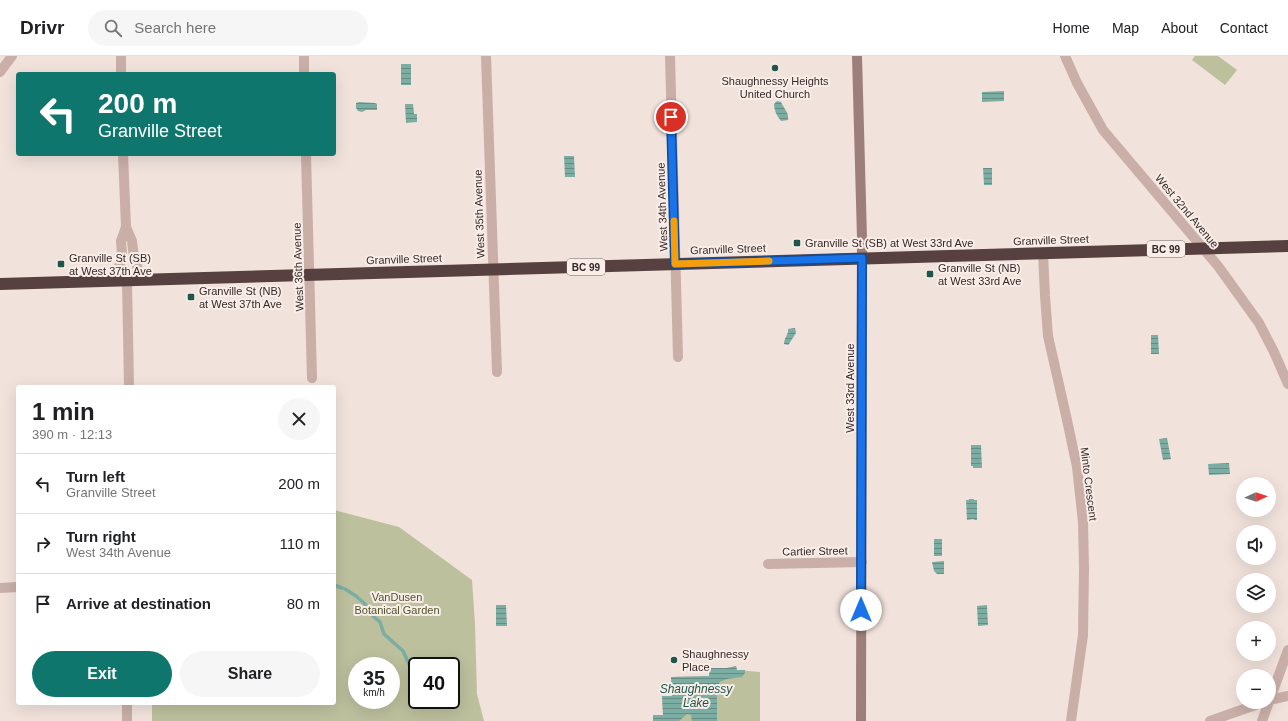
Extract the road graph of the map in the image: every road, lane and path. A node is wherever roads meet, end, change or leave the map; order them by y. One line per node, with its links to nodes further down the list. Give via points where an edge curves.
1 (121, 56): 9 (street)
2 (304, 56): 10 (street)
3 (486, 56): 19 (street, West 35th Avenue)
4 (670, 56): 18 (street, West 34th Avenue)
5 (857, 56): 17 (street, West 33rd Avenue)
6 (1065, 56): 15 (street, West 32nd Avenue, via 1104,130)
7 (8, 57): 8 (street)
8 (0, 72)
9 (121, 72)
10 (304, 72)
11 (123, 156): 13 (street)
12 (306, 156): 20 (street, West 36th Avenue)
13 (126, 227): 21 (street); 22 (street, via 121,241 120,264)
14 (1288, 246): 15 (highway, Granville Street / BC 99)
15 (1202, 248): 16 (highway, Granville Street / BC 99); 28 (street, West 32nd Avenue, via 1259,323)
16 (1043, 253): 17 (highway, Granville Street / BC 99); 43 (street, Minto Crescent, via 1048,336 1077,468 1083,522 1083,636)
17 (862, 258): 18 (highway, Granville Street / BC 99); 30 (street, West 33rd Avenue)
18 (675, 264): 19 (highway, Granville Street / BC 99); 25 (street, West 34th Avenue)
19 (492, 270): 20 (highway, Granville Street / BC 99); 26 (street, West 35th Avenue)
20 (310, 275): 21 (highway, Granville Street / BC 99); 27 (street, West 36th Avenue)
21 (142, 280): 23 (highway, Granville Street / BC 99)
22 (113, 281): 23 (highway, Granville Street / BC 99); 24 (highway, Granville Street / BC 99)
23 (127, 281): 29 (street)
24 (0, 284)
25 (678, 357)
26 (497, 372)
27 (312, 378)
28 (1288, 384)
29 (129, 385)
30 (862, 562): 31 (street, Cartier Street); 42 (street, West 33rd Avenue)
31 (768, 564)
32 (0, 588): 33 (street)
33 (16, 588)
34 (1288, 650): 35 (street)
35 (1276, 679)
36 (1288, 696): 37 (street)
37 (1276, 699)
38 (127, 705): 41 (street)
39 (1244, 709): 44 (street)
40 (1265, 709): 45 (street)
41 (127, 721)
42 (861, 721)
43 (1071, 721)
44 (1210, 721)
45 (1262, 721)

